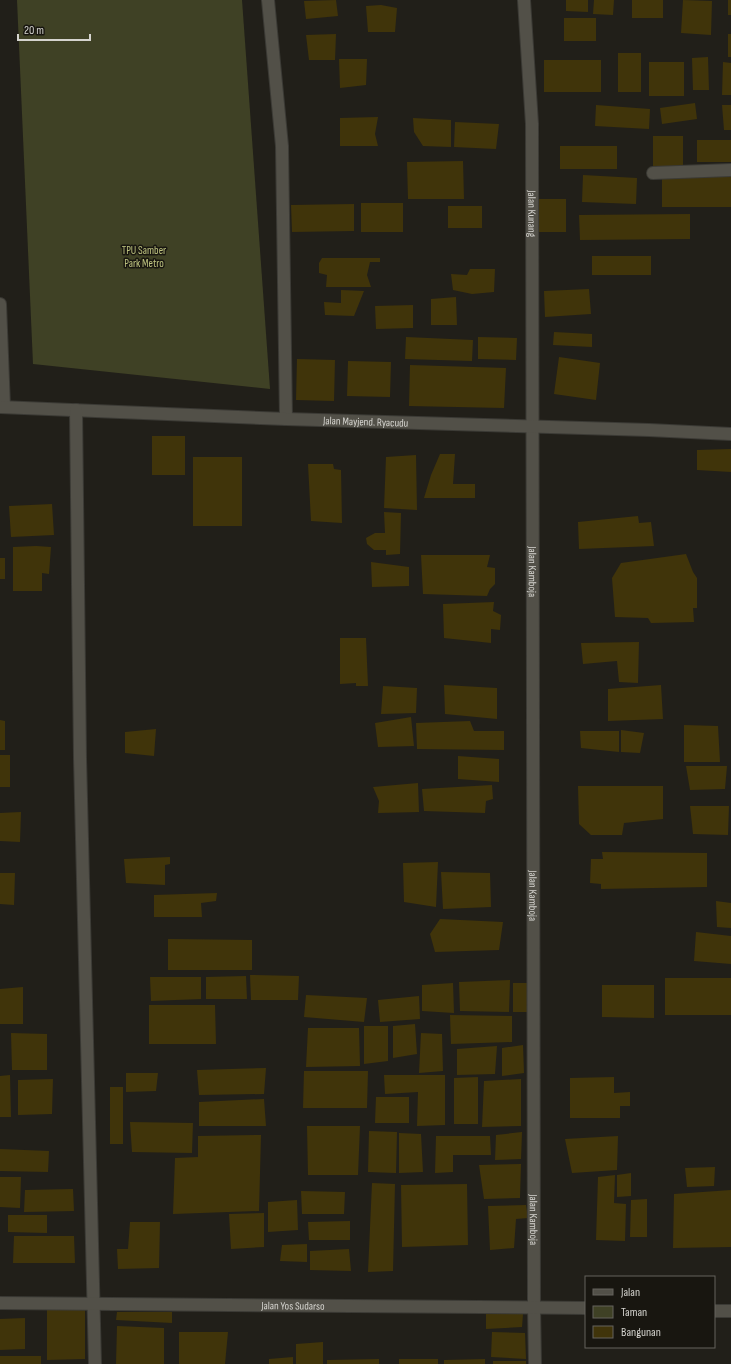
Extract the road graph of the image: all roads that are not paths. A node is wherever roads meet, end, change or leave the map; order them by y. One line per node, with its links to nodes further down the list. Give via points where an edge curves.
1 (268, 0): 8 (street, via 282,146)
2 (524, 0): 9 (street, Jalan Kunang, via 532,124)
3 (731, 170): 4 (street)
4 (653, 172)
5 (0, 304): 6 (street)
6 (2, 407): 7 (street, Jalan Mayjend. Ryacudu)
7 (76, 410): 8 (street, Jalan Mayjend. Ryacudu); 12 (street, via 80,758)
8 (286, 419): 9 (street, Jalan Mayjend. Ryacudu)
9 (533, 427): 10 (street, Jalan Mayjend. Ryacudu); 13 (street, Jalan Kamboja)
10 (731, 434)
11 (0, 1303): 12 (street, Jalan Yos Sudarso)
12 (94, 1305): 13 (street, Jalan Yos Sudarso); 17 (street)
13 (534, 1306): 14 (street, Jalan Yos Sudarso); 18 (street, Jalan Kamboja)
14 (585, 1308)
15 (715, 1310): 16 (street)
16 (731, 1311)
17 (94, 1364)
18 (535, 1364)

